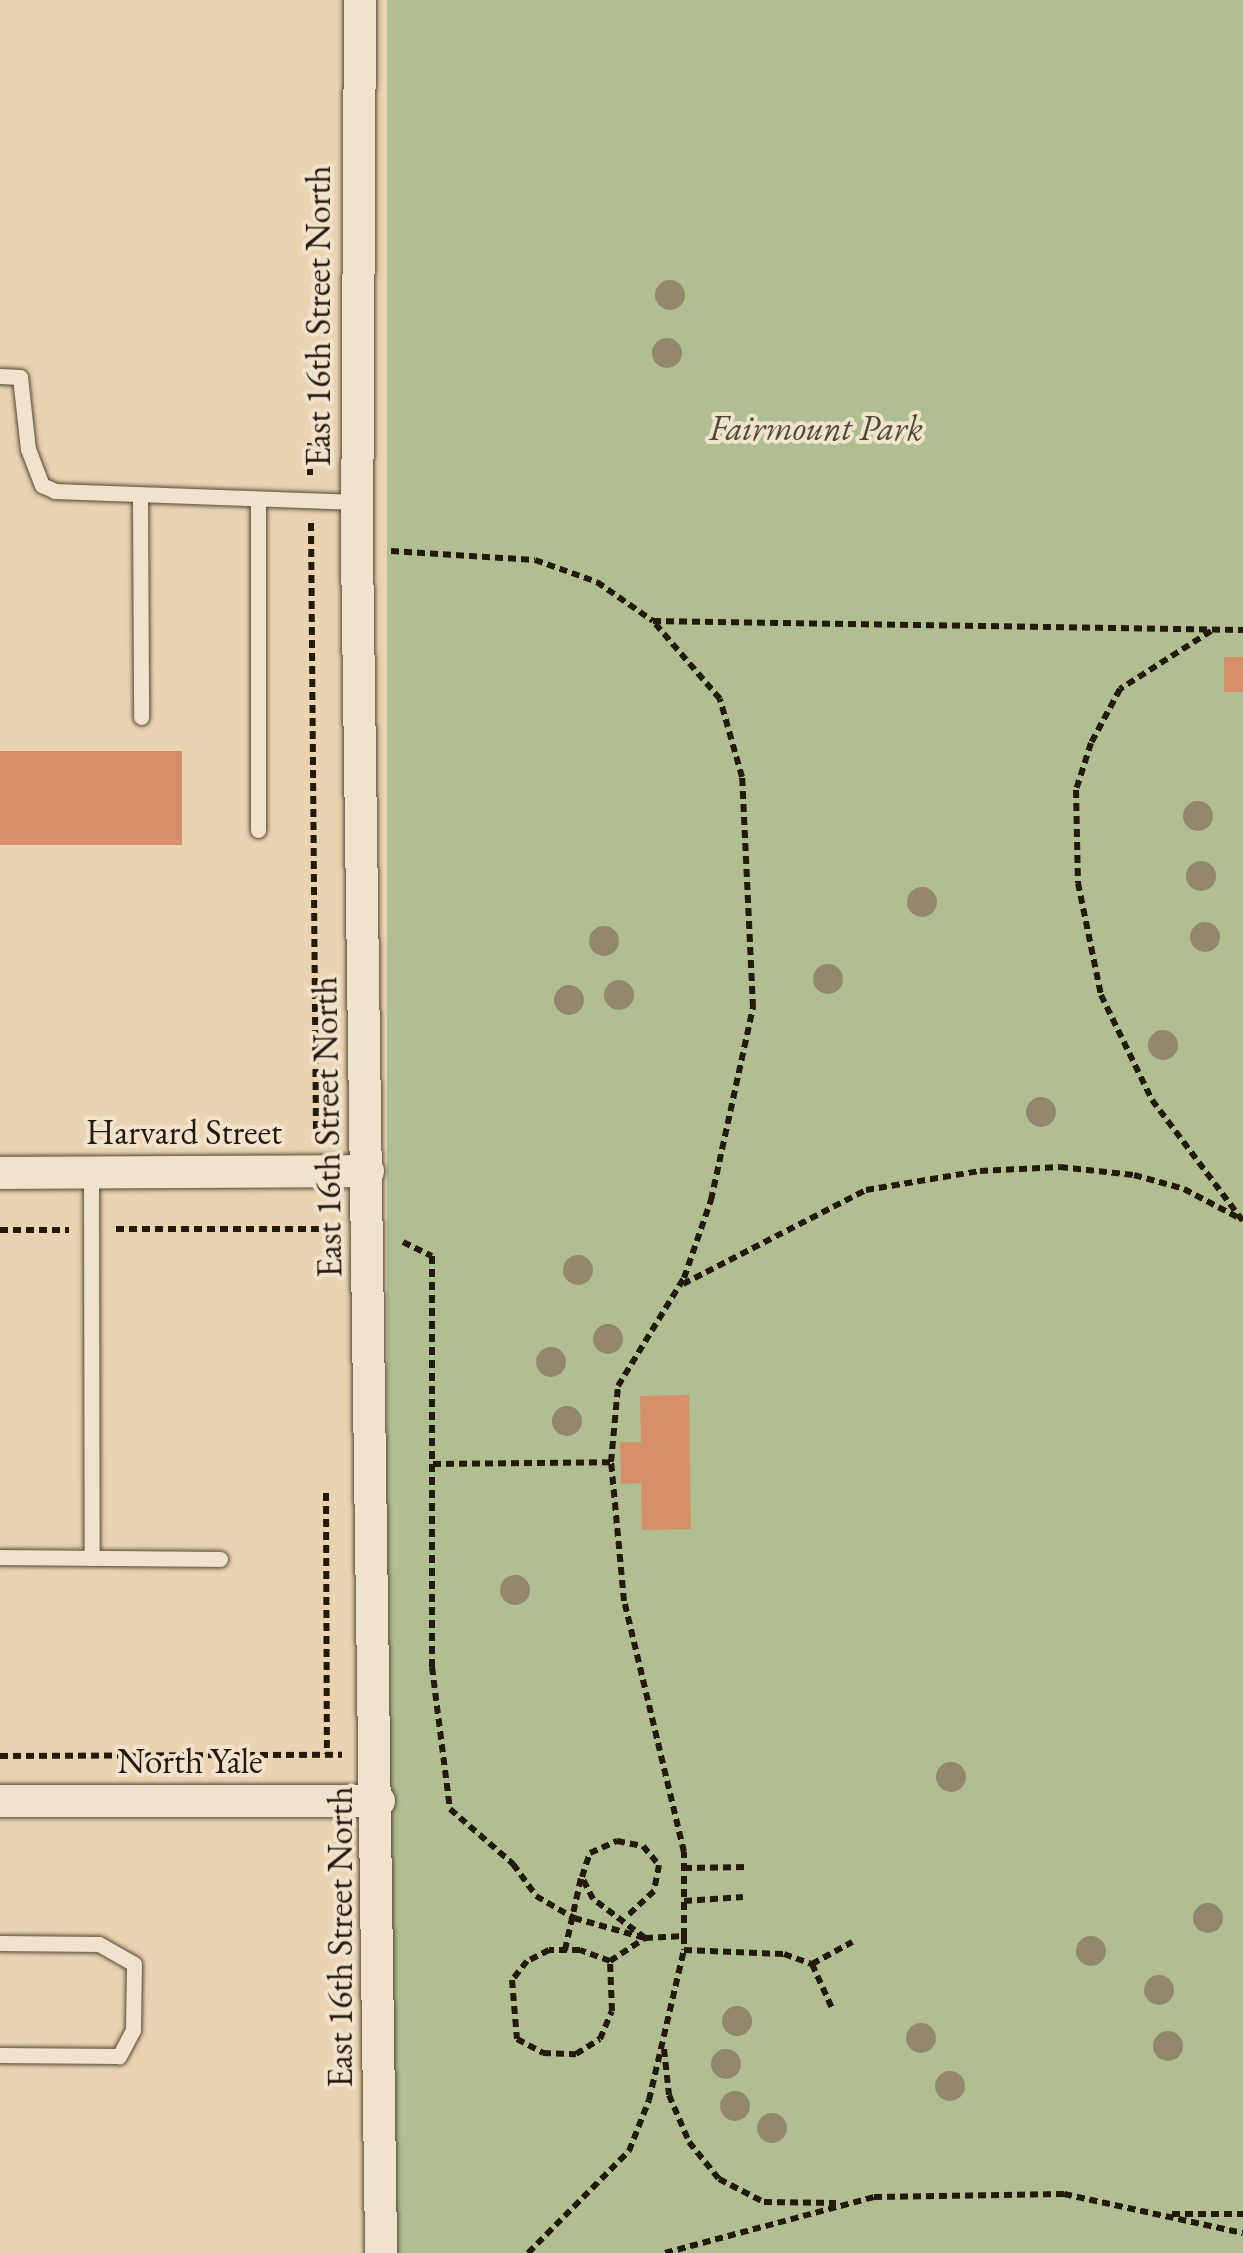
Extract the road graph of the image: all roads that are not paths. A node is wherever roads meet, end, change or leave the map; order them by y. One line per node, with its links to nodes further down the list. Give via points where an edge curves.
1 (360, 0): 5 (street, East 16th Street North)
2 (0, 376): 3 (lane, via 20,376 28,449 42,485)
3 (140, 497): 4 (lane); 6 (lane)
4 (258, 501): 5 (lane); 7 (lane)
5 (357, 502): 8 (street, East 16th Street North)
6 (141, 717)
7 (258, 830)
8 (368, 1171): 10 (street, Harvard Street); 15 (street, East 16th Street North)
9 (0, 1173): 10 (street, Harvard Street)
10 (91, 1173): 12 (lane)
11 (0, 1557): 12 (lane)
12 (92, 1558): 13 (lane)
13 (220, 1559)
14 (0, 1800): 15 (street, North Yale)
15 (379, 1802): 18 (street, East 16th Street North)
16 (0, 1943): 17 (lane, via 99,1944 134,1964 133,2030 120,2056)
17 (0, 2055)
18 (381, 2253)

